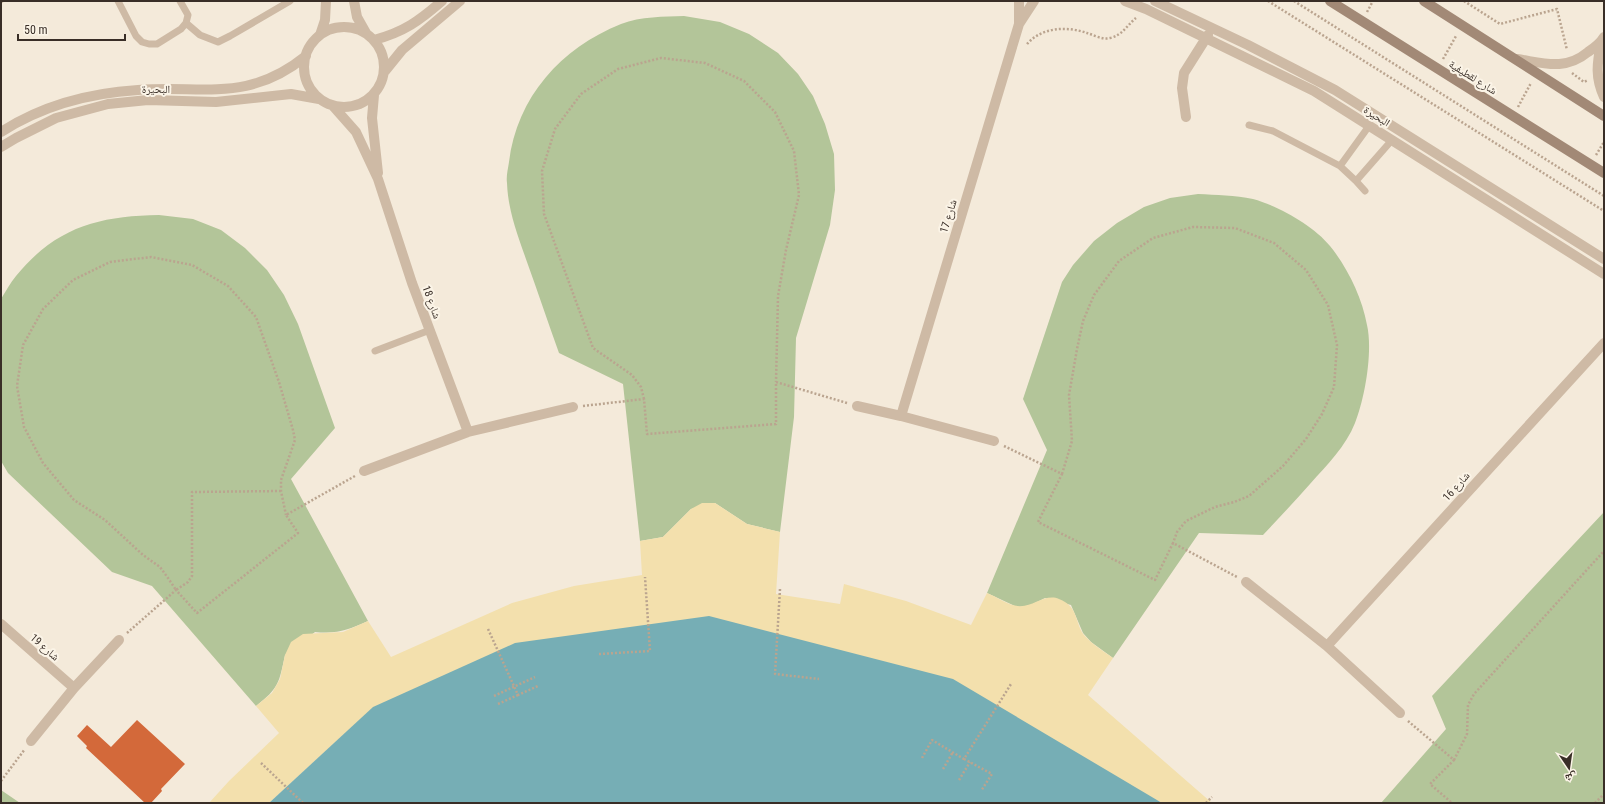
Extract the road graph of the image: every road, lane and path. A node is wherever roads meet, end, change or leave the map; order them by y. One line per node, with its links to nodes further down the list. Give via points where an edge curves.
1 (118, 1): 18 (lane, via 136,36 142,42 157,44)
2 (180, 1): 18 (lane, via 188,15)
3 (290, 1): 18 (lane, via 218,42 200,35)
4 (326, 1): 23 (street, via 325,20)
5 (354, 1): 22 (street)
6 (442, 1): 25 (street, via 404,30)
7 (460, 1): 32 (street, via 402,50)
8 (1019, 1): 19 (street, شارع 17)
9 (1034, 1): 19 (street, شارع 17)
10 (1125, 1): 24 (street, البحيرة)
11 (1155, 1): 21 (street, البحيرة)
12 (1268, 1): 58 (path)
13 (1294, 1): 56 (path)
14 (1330, 1): 31 (street, شارع لقطيفية)
15 (1424, 1): 20 (street)
16 (1464, 1): 30 (path, via 1500,24 1556,9)
17 (1139, 16): 27 (path, via 1125,30 1109,38 1060,28 1042,33)
18 (186, 23)
19 (1019, 24): 68 (street, شارع 17)
20 (1462, 25): 29 (street); 31 (path)
21 (1213, 28): 24 (street); 46 (street, البحيرة, via 1335,90)
22 (366, 33): 23 (street, via 355,28 343,27 331,29); 25 (street)
23 (320, 35): 28 (street)
24 (1205, 39): 43 (street, via 1184,73 1182,88); 45 (street, البحيرة, via 1314,91)
25 (374, 40): 32 (street, via 381,49)
26 (1602, 40): 30 (street); 34 (street)
27 (1025, 46)
28 (306, 56): 35 (street, البحيرة, via 283,72 246,87); 38 (street, via 306,79 311,90)
29 (1517, 59): 30 (street, via 1556,65); 33 (street)
30 (1570, 64): 34 (path, via 1573,74 1584,82)
31 (1438, 68): 41 (street, شارع لقطيفية)
32 (385, 71): 36 (street)
33 (1538, 72): 41 (path); 42 (street)
34 (1597, 78): 37 (street)
35 (134, 90): 39 (street); 47 (street, البحيرة, via 80,98 55,105)
36 (374, 95): 40 (street, via 355,106); 52 (street, شارع 18, via 372,118)
37 (1604, 97)
38 (319, 98): 39 (street, البحيرة, via 291,94 216,102); 40 (street)
39 (135, 101): 49 (street, البحيرة, via 88,108 56,118)
40 (333, 106): 52 (street, شارع 18, via 356,132)
41 (1513, 116): 51 (street, شارع لقطيفية)
42 (1604, 116)
43 (1186, 117)
44 (1249, 125): 50 (lane, via 1273,131)
45 (1369, 126): 48 (street, البحيرة); 50 (lane)
46 (1400, 130): 48 (street); 54 (street, البحيرة)
47 (1, 132)
48 (1392, 140): 53 (lane); 57 (street, البحيرة)
49 (1, 147)
50 (1340, 166): 53 (lane)
51 (1604, 173)
52 (378, 179): 61 (street, شارع 18)
53 (1356, 181): 55 (lane)
54 (1489, 186): 57 (street); 59 (street, البحيرة)
55 (1366, 191)
56 (1604, 196)
57 (1483, 197): 60 (street, البحيرة)
58 (1604, 211)
59 (1604, 259)
60 (1604, 274)
61 (430, 330): 63 (lane); 69 (street, شارع 18)
62 (1604, 343): 84 (street, شارع 16)
63 (375, 352)
64 (776, 382): 65 (path, via 776,424 647,434); 65 (path, via 779,289 799,195 794,151 775,112 744,81 704,63 661,58 618,69 581,94 555,129 542,170 544,214 593,348 632,375 641,387); 66 (path)
65 (644, 399): 67 (path)
66 (857, 406): 68 (street)
67 (573, 407): 69 (street)
68 (901, 416): 70 (street)
69 (468, 432): 71 (street)
70 (994, 441): 72 (path)
71 (364, 471): 74 (path)
72 (1062, 474): 75 (path, via 1038,522 1155,580); 75 (path, via 1072,441 1069,395 1083,321 1094,295 1119,262 1153,238 1193,226 1235,228 1274,243 1306,270 1328,305 1338,346 1334,387 1322,414 1306,439 1283,466 1249,496 1215,507 1186,521 1177,532)
73 (281, 491): 74 (path); 80 (path, via 192,492 192,576); 80 (path, via 283,475 295,440 293,430 256,317 228,286 192,265 151,257 110,262 73,280 42,308 23,345 17,386 24,427 43,463 74,500 105,520 160,568)
74 (286, 515): 80 (path, via 298,533 197,613)
75 (1173, 543): 78 (path)
76 (1604, 551): 100 (path, via 1474,694 1468,705 1467,734)
77 (645, 577): 85 (path, via 650,651)
78 (1246, 582): 84 (street)
79 (780, 589): 87 (path, via 775,674)
80 (176, 590): 83 (path)
81 (1, 624): 91 (street, شارع 19)
82 (488, 629): 89 (path)
83 (119, 640): 91 (street)
84 (1326, 646): 95 (street)
85 (599, 654)
86 (535, 677): 89 (path)
87 (819, 680)
88 (1011, 684): 99 (path)
89 (514, 686): 92 (path); 93 (path)
90 (538, 686): 92 (path)
91 (74, 688): 96 (street)
92 (518, 695): 94 (path)
93 (494, 696)
94 (498, 704)
95 (1400, 714): 100 (path)
96 (31, 741): 105 (path)
97 (953, 752): 98 (path, via 932,740); 99 (path); 103 (path)
98 (922, 758)
99 (964, 759): 101 (path)
100 (1454, 760): 111 (path, via 1430,784)
101 (970, 762): 104 (path); 106 (path, via 992,774)
102 (261, 763): 109 (path)
103 (943, 770)
104 (959, 780)
105 (1, 781)
106 (981, 791)
107 (1604, 794): 112 (path)
108 (1212, 797): 110 (path)
109 (303, 803)
110 (1206, 803)
111 (1452, 803)
112 (1595, 803)

